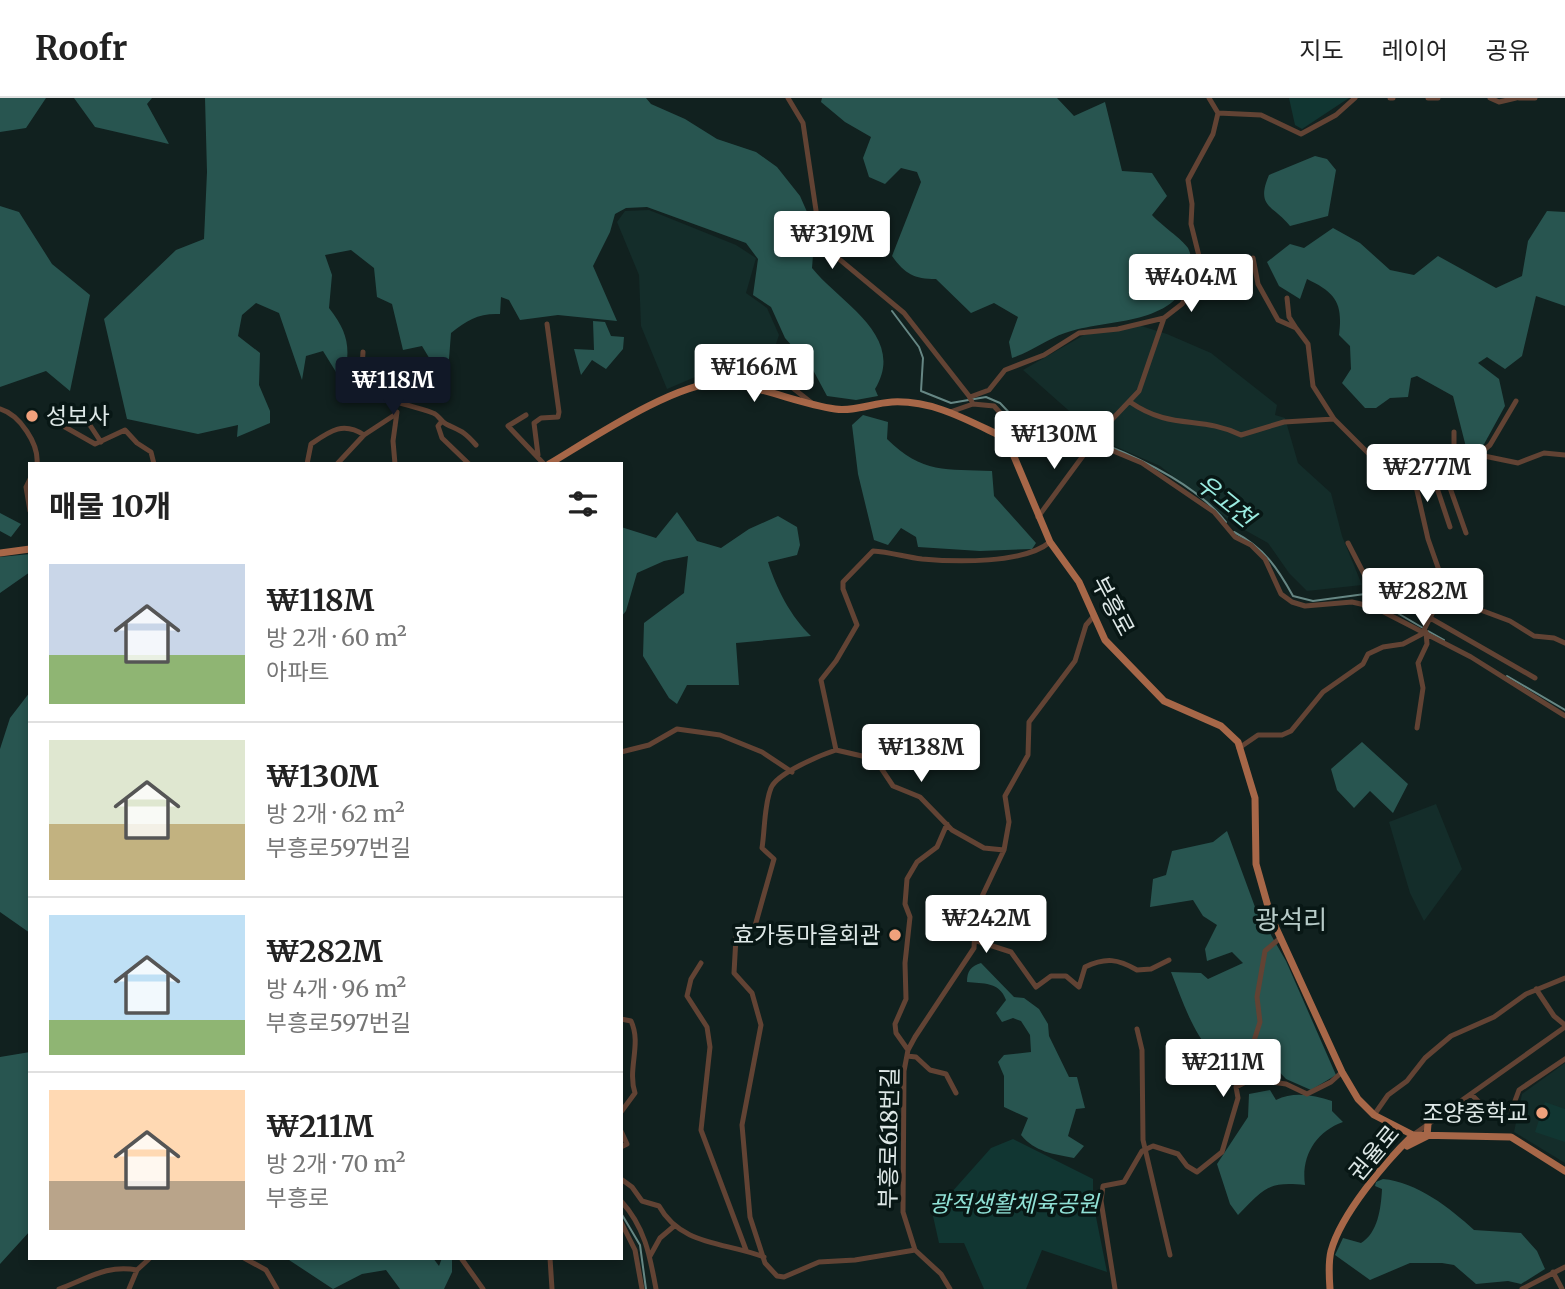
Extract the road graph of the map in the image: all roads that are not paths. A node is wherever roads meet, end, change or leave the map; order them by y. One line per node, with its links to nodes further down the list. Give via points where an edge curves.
1 (788, 98): 17 (street, via 803,123 821,244 904,313)
2 (1209, 98): 9 (street)
3 (1355, 98): 9 (street, via 1336,115 1301,134 1261,115)
4 (1429, 98): 5 (street)
5 (1438, 98)
6 (1490, 98): 7 (street, via 1499,102)
7 (1517, 98): 8 (street)
8 (1535, 98)
9 (1218, 113): 12 (street, via 1213,134 1188,180 1199,260 1196,283 1182,304)
10 (1253, 258): 14 (street, via 1258,284 1273,312 1282,325)
11 (1287, 298): 14 (street, via 1289,317)
12 (1164, 318): 17 (street, via 1079,333 1044,355 1005,370 989,390); 19 (street, via 1139,391)
13 (547, 324): 36 (street, via 559,412 558,417 534,423)
14 (1296, 328): 27 (street, via 1309,349 1313,386)
15 (363, 352): 23 (street, via 362,368)
16 (694, 387): 20 (main road, via 733,384); 20 (street, via 751,360 790,383); 47 (main road)
17 (972, 400): 24 (street); 26 (street, via 994,406)
18 (1516, 401): 38 (street, via 1490,444)
19 (1130, 402): 27 (street, via 1154,418 1223,426 1241,435 1284,422); 33 (street)
20 (813, 404): 24 (main road, via 837,410 915,403)
21 (3, 410): 40 (street, via 30,432)
22 (80, 410): 34 (street)
23 (398, 410): 28 (street, via 434,413); 31 (street); 44 (street)
24 (949, 412): 32 (main road)
25 (526, 415): 36 (street, via 508,426)
26 (1003, 416): 32 (street); 33 (street, via 1041,436)
27 (1334, 419): 49 (street, via 1383,468)
28 (442, 421): 35 (street, via 462,430); 45 (street, via 438,426 443,438)
29 (65, 427): 34 (street, via 95,444)
30 (1454, 432): 39 (street, via 1454,447)
31 (364, 435): 42 (street, via 340,426 311,443); 43 (street)
32 (1003, 437): 50 (main road, 부흥로)
33 (1096, 440): 50 (street); 60 (street, via 1142,463 1214,512 1235,537 1265,559 1282,594 1292,601 1306,606 1365,604)
34 (101, 442): 41 (street, via 125,430 151,452)
35 (476, 445)
36 (538, 454): 46 (street)
37 (1565, 455): 38 (street, via 1544,453 1518,463)
38 (1477, 456): 39 (street)
39 (1447, 458): 48 (street); 52 (street, via 1449,485)
40 (37, 462)
41 (154, 462)
42 (307, 462)
43 (339, 462)
44 (395, 462)
45 (467, 462)
46 (544, 462)
47 (550, 462)
48 (1431, 470): 49 (street); 51 (street)
49 (1415, 482): 57 (street)
50 (1038, 517): 53 (main road, 부흥로)
51 (1450, 527)
52 (1466, 533)
53 (1049, 542): 58 (main road, 부흥로, via 1079,582); 66 (street, via 1028,554 977,561 873,551 843,582 857,625 821,680)
54 (1348, 543): 59 (street, via 1365,576)
55 (28, 549): 56 (main road)
56 (0, 553)
57 (1447, 593): 59 (street); 61 (street, via 1535,636)
58 (1093, 617): 65 (main road, 부흥로, via 1105,640 1148,688 1164,701 1221,726); 70 (street, 부흥로618번길, via 1075,661 1028,722 1028,755 1005,796 1009,822)
59 (1430, 618): 60 (street); 62 (street)
60 (1425, 631): 63 (street); 64 (street, via 1427,644 1418,663 1423,688); 65 (street, via 1403,644 1368,654 1363,664 1323,692 1291,731 1282,736 1258,735)
61 (1565, 643)
62 (1535, 678)
63 (1565, 716)
64 (1417, 728)
65 (1240, 748): 71 (main road, 부흥로, via 1256,805 1259,878)
66 (836, 750): 68 (street); 69 (street, via 874,759 893,786 920,797)
67 (623, 752): 68 (street, via 649,745 677,729 720,735 762,751)
68 (792, 772): 104 (street, via 780,775 771,787 762,848 774,859 755,926 736,937 734,956 734,973 757,1003 761,1025 742,1125 750,1217)
69 (947, 824): 70 (street, via 984,848); 80 (street, 부흥로618번길, via 937,847 917,862 907,879 906,999 895,1024)
70 (1004, 850): 72 (street, 부흥로618번길, via 976,909)
71 (1279, 939): 82 (main road, 부흥로); 83 (street, via 1265,951 1257,997 1260,1022 1252,1047)
72 (977, 941): 73 (street, via 1011,952 1036,987 1051,976 1066,976 1079,987 1085,967 1109,959 1137,970); 80 (street, 부흥로618번길)
73 (1169, 960)
74 (701, 963): 100 (street, via 687,996 707,1027 710,1047 701,1130)
75 (1565, 978): 76 (street)
76 (1536, 989): 78 (street); 87 (street, via 1494,1017 1451,1036 1388,1095)
77 (623, 1019): 86 (street, via 631,1021 636,1044 630,1075 635,1093)
78 (1565, 1026): 85 (street, 권율로)
79 (1137, 1029): 93 (street, via 1142,1050)
80 (908, 1053): 84 (street, 부흥로618번길, via 930,1070 946,1074); 101 (street, 부흥로618번길, via 903,1212)
81 (1565, 1059): 85 (street, via 1519,1090 1512,1109 1486,1109)
82 (1342, 1072): 83 (street, via 1307,1094); 87 (main road, 부흥로)
83 (1256, 1076): 93 (street, via 1236,1087 1238,1098 1220,1156 1198,1172 1178,1154)
84 (956, 1093)
85 (1471, 1094): 89 (street, 권율로)
86 (623, 1109)
87 (1374, 1115): 88 (main road, 부흥로)
88 (1388, 1122): 90 (main road, 부흥로); 92 (main road, via 1400,1133)
89 (1428, 1124): 90 (street, 권율로); 91 (main road)
90 (1413, 1135): 91 (main road, 부흥로); 92 (main road, 권율로)
91 (1427, 1136): 94 (main road); 95 (main road, 부흥로, via 1510,1137)
92 (1401, 1146): 94 (main road, 권율로)
93 (1145, 1148): 103 (street); 120 (street, via 1124,1182 1101,1190)
94 (1393, 1153): 121 (main road, 권율로, via 1335,1241 1329,1261)
95 (1565, 1171)
96 (623, 1180): 99 (street, via 642,1202 659,1206)
97 (623, 1204): 102 (street, via 640,1227)
98 (623, 1227): 117 (street, via 635,1250)
99 (673, 1227): 100 (street, via 734,1250); 102 (street)
100 (746, 1250): 104 (street)
101 (915, 1250): 104 (street, via 819,1262 784,1277 776,1276); 119 (street, 부흥로618번길)
102 (650, 1255): 118 (street)
103 (1170, 1255)
104 (764, 1257)
105 (148, 1260): 110 (street)
106 (248, 1260): 114 (street, via 266,1270)
107 (462, 1260): 115 (street)
108 (550, 1260): 116 (street)
109 (1565, 1267): 111 (street)
110 (137, 1270): 112 (street, via 107,1269); 113 (street)
111 (1553, 1272): 122 (street); 123 (street)
112 (59, 1289)
113 (129, 1289)
114 (277, 1289)
115 (483, 1289)
116 (552, 1289)
117 (642, 1289)
118 (656, 1289)
119 (950, 1289)
120 (1115, 1289)
121 (1330, 1289)
122 (1522, 1289)
123 (1562, 1289)

